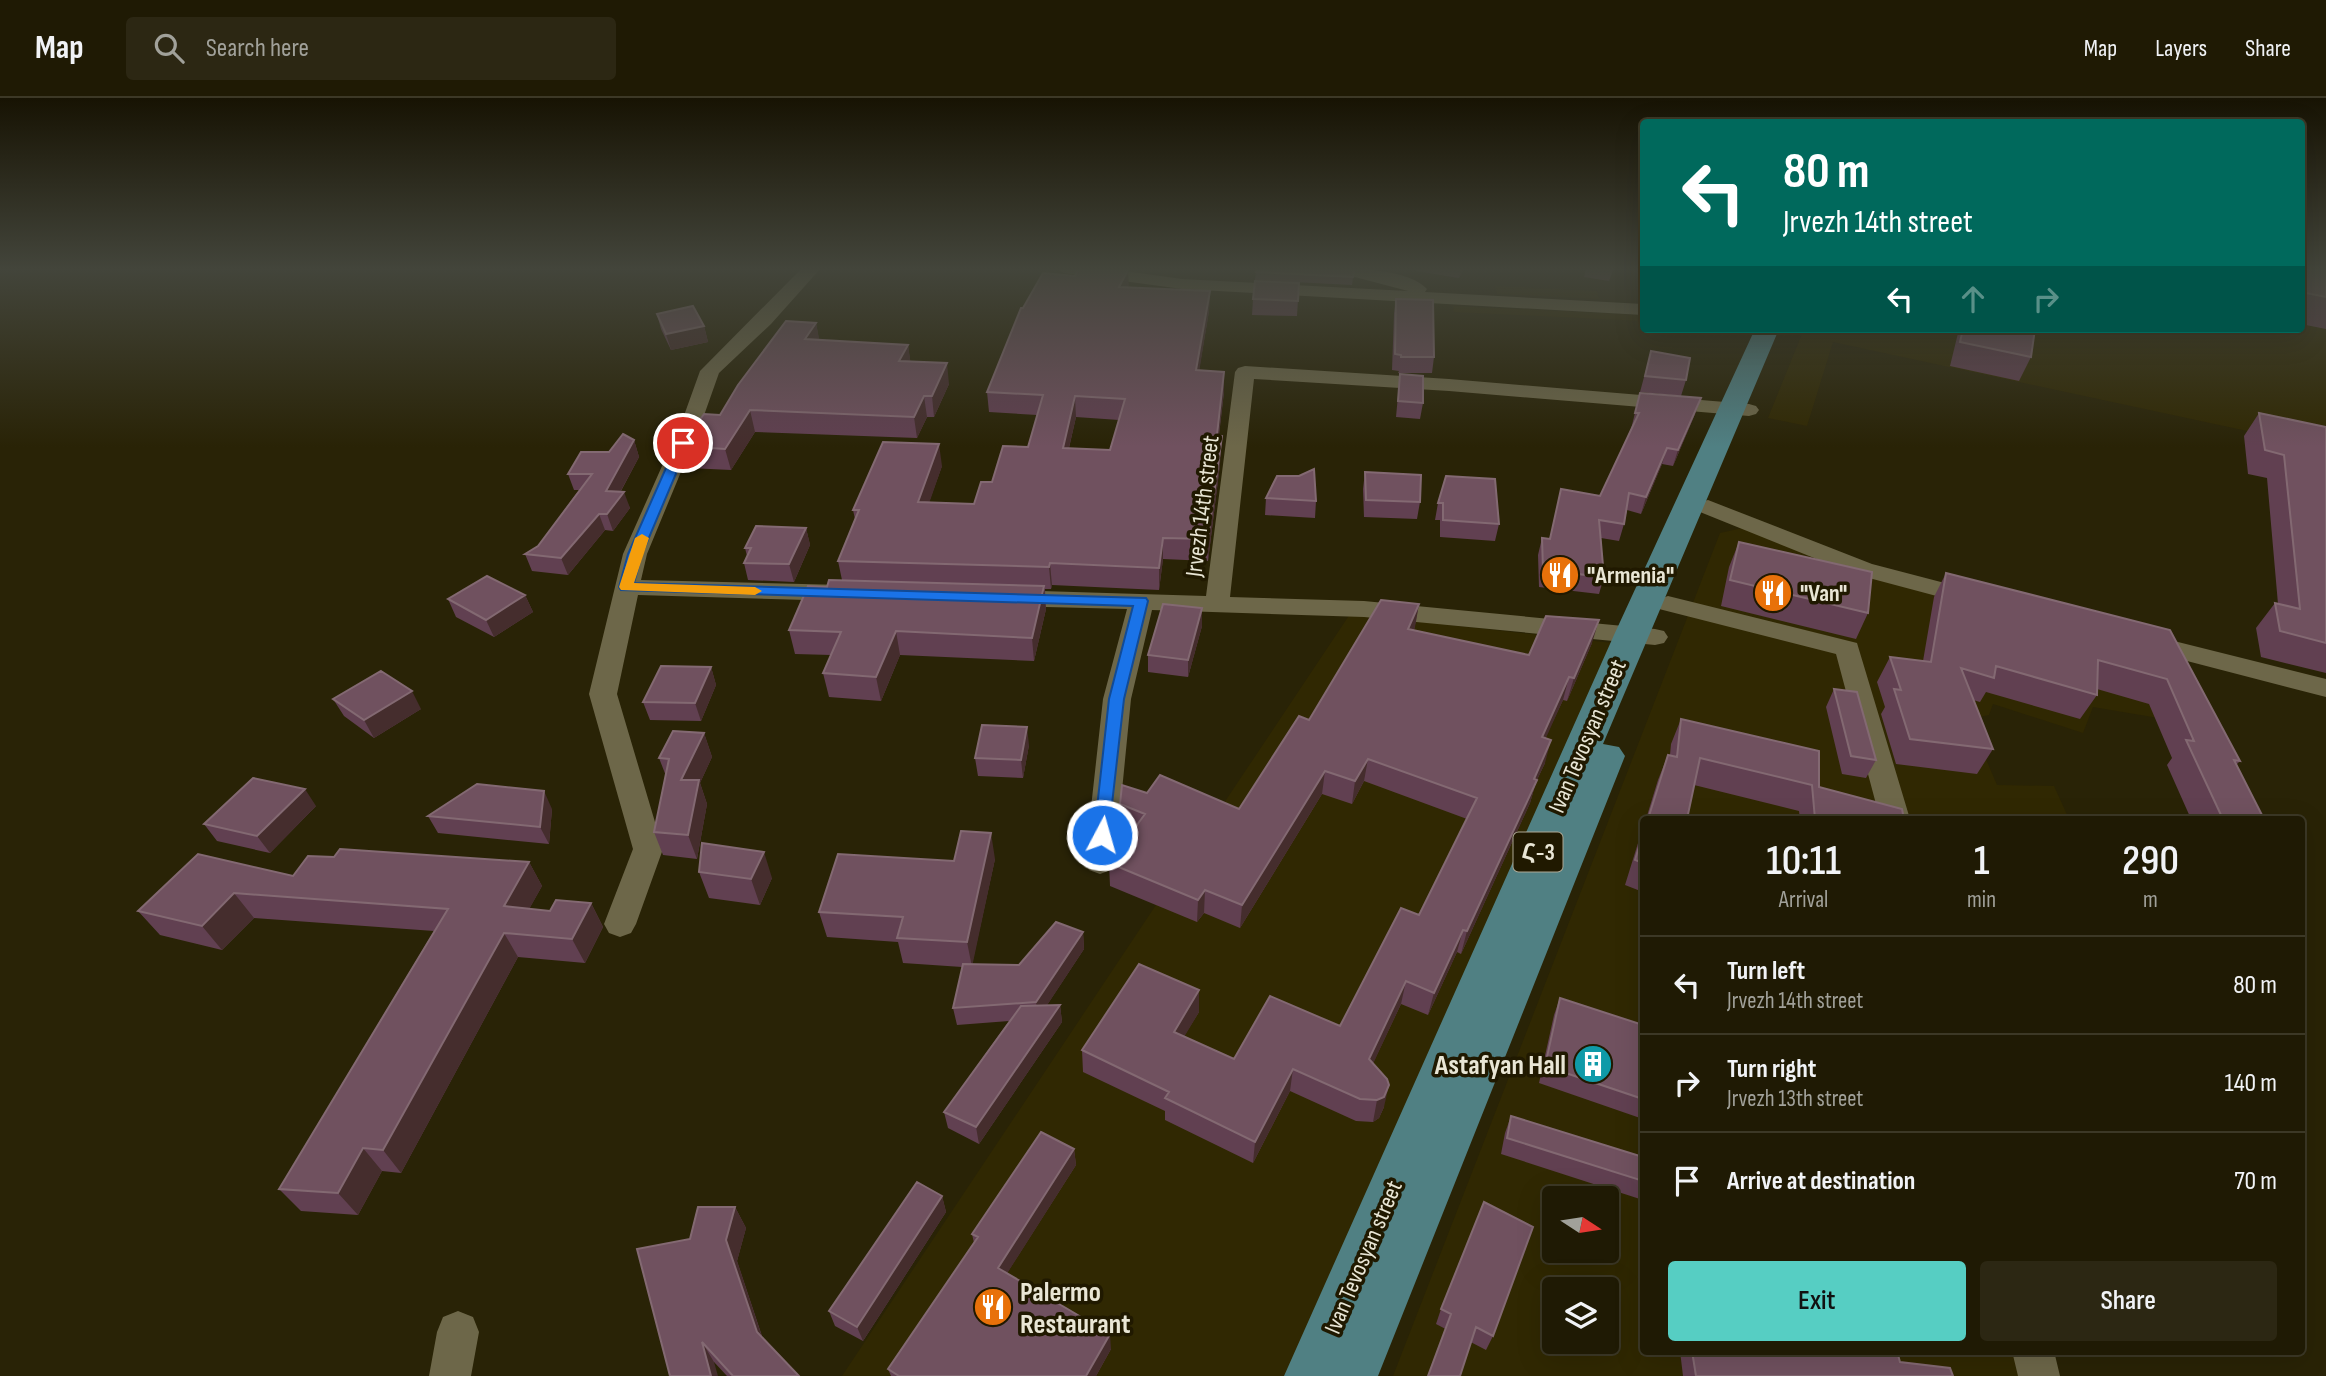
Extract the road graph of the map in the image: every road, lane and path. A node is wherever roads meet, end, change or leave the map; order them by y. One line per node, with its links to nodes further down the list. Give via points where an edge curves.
1 (756, 328): 6 (street, via 710,371 635,554)
2 (1766, 333): 4 (main road, Ivan Tevosyan street / Հ-3)
3 (1780, 333): 4 (main road, Ivan Tevosyan street / Հ-3)
4 (1740, 409): 5 (main road, Ivan Tevosyan street / Հ-3); 11 (street, Jrvezh 14th street, via 1245,372); 12 (main road, Ivan Tevosyan street / Հ-3)
5 (1708, 507): 10 (street, via 1863,569); 12 (main road, Ivan Tevosyan street / Հ-3)
6 (626, 587): 7 (street); 17 (street, via 603,694 648,849)
7 (871, 594)
8 (979, 597): 9 (street, Jrvezh 14th street)
9 (1141, 601): 11 (street, Jrvezh 14th street); 16 (street, via 1117,699)
10 (1995, 603)
11 (1217, 604): 12 (street)
12 (1651, 625): 15 (street, via 1847,649); 21 (main road, Ivan Tevosyan street / Հ-3); 22 (main road, Ivan Tevosyan street / Հ-3)
13 (2127, 637): 14 (street)
14 (2326, 688)
15 (1894, 816)
16 (1100, 862)
17 (620, 924)
18 (458, 1332): 20 (street)
19 (2034, 1355): 23 (street)
20 (450, 1376)
21 (1312, 1376)
22 (1350, 1376)
23 (2039, 1376)

